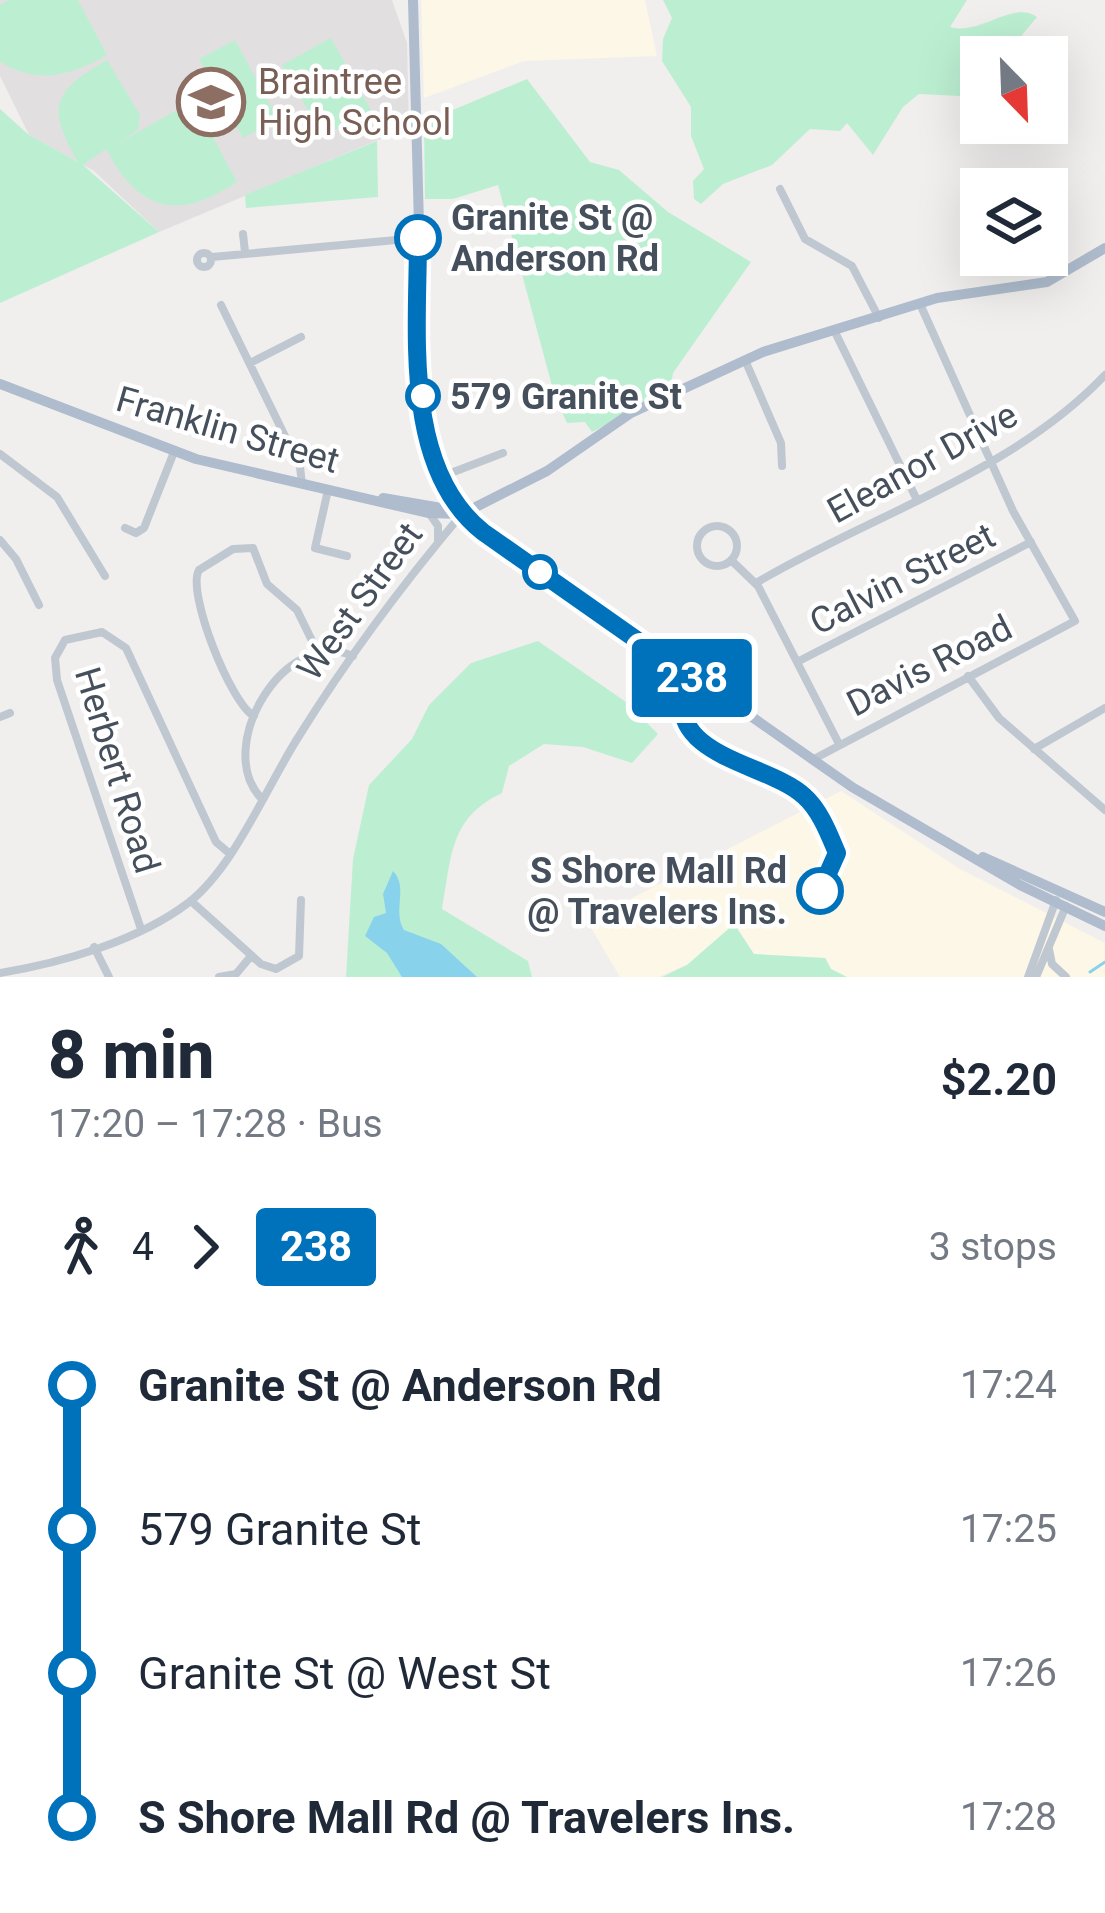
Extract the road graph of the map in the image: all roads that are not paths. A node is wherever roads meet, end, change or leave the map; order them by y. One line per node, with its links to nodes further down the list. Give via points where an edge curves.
1 (413, 0): 4 (main road)
2 (780, 189): 10 (street, via 805,239 852,266)
3 (244, 234): 6 (street)
4 (418, 238): 6 (street); 22 (main road, via 424,414)
5 (1105, 248): 8 (main road, West Street, via 1047,282)
6 (245, 252): 7 (street)
7 (212, 256)
8 (920, 304): 10 (main road, West Street); 20 (street)
9 (221, 305): 14 (street)
10 (879, 318): 11 (main road, West Street)
11 (835, 332): 13 (main road, West Street); 25 (street)
12 (301, 337): 14 (street)
13 (746, 360): 21 (street, via 782,442); 27 (main road, West Street, via 631,413 547,471)
14 (250, 363): 23 (street)
15 (1105, 374): 20 (street, Eleanor Drive, via 1075,405)
16 (0, 384): 17 (main road, Franklin Street)
17 (174, 452): 23 (main road, Franklin Street); 28 (street, via 144,528)
18 (503, 453): 22 (street)
19 (0, 454): 34 (street, via 57,497)
20 (990, 460): 25 (street, Eleanor Drive); 30 (street)
21 (782, 466)
22 (442, 479): 26 (main road, via 440,497); 27 (main road)
23 (302, 484): 24 (main road, Franklin Street)
24 (328, 490): 26 (main road, Franklin Street); 32 (street, via 315,548)
25 (916, 500): 35 (street, Eleanor Drive)
26 (427, 508): 27 (main road, Franklin Street); 31 (street)
27 (462, 514): 31 (street, West Street); 45 (main road)
28 (125, 528)
29 (0, 540): 36 (street)
30 (1031, 542): 39 (street, Calvin Street); 40 (street, Davis Road, via 1075,621)
31 (438, 544): 38 (street, West Street)
32 (346, 556)
33 (731, 560): 33 (street, via 732,532 716,526 702,533 701,559 716,566); 35 (street)
34 (104, 576)
35 (756, 583): 39 (street)
36 (39, 604)
37 (318, 653): 38 (street); 42 (street, via 276,682); 42 (street, via 297,610 267,584 253,548 237,548 199,570 194,589 215,651 242,709)
38 (353, 656): 46 (street, West Street)
39 (797, 662): 43 (street)
40 (968, 676): 43 (street, Davis Road); 44 (street)
41 (1105, 708): 44 (street)
42 (254, 716): 46 (street, via 247,755)
43 (838, 742): 45 (street, Davis Road)
44 (1034, 750): 47 (street)
45 (811, 761): 49 (main road)
46 (261, 798): 48 (street, West Street)
47 (1105, 809)
48 (229, 853): 51 (street, West Street); 54 (street, Herbert Road, via 216,842 126,648 102,632 64,640 57,680)
49 (1063, 899): 52 (main road); 53 (main road); 55 (street); 59 (street)
50 (301, 900): 57 (street, via 297,958 276,969)
51 (191, 901): 54 (street, West Street); 57 (street)
52 (1105, 912)
53 (1105, 926)
54 (141, 929): 56 (street, West Street)
55 (1050, 944): 59 (street); 63 (street, via 1052,964)
56 (94, 946): 58 (street, West Street); 61 (street)
57 (251, 956): 60 (street)
58 (0, 973)
59 (1033, 973): 63 (street)
60 (237, 975): 62 (street)
61 (109, 977)
62 (219, 977)
63 (1068, 977)

